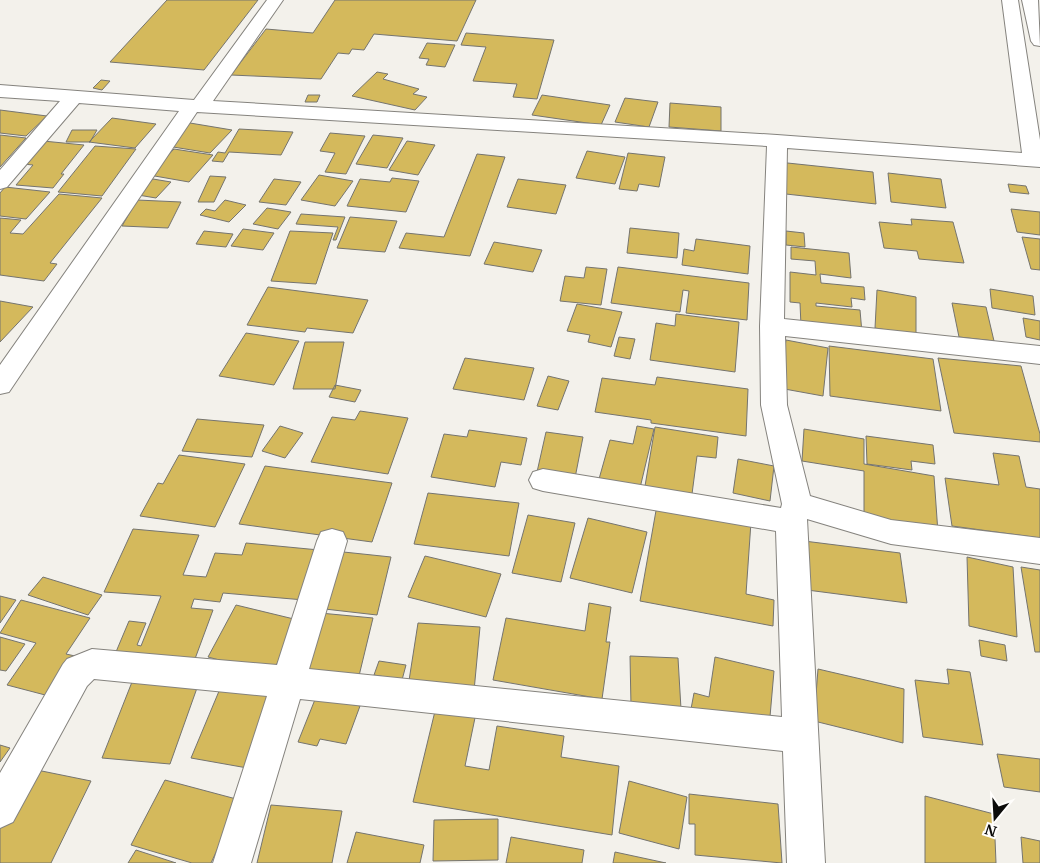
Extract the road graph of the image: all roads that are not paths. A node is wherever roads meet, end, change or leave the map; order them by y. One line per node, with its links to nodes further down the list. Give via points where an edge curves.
1 (275, 0): 7 (street)
2 (1010, 0): 9 (street)
3 (1030, 0): 4 (street)
4 (1040, 40)
5 (0, 91): 6 (street)
6 (74, 97): 7 (street); 10 (street)
7 (196, 106): 8 (street); 13 (street)
8 (777, 141): 9 (street); 11 (street)
9 (1036, 161)
10 (0, 183)
11 (772, 326): 12 (street); 15 (street, via 774,405)
12 (1040, 355)
13 (0, 384)
14 (543, 480): 15 (street)
15 (794, 513): 17 (street, via 891,532); 19 (street)
16 (332, 541): 18 (street)
17 (1040, 551)
18 (288, 682): 19 (street); 20 (street, via 92,664 79,670); 21 (street)
19 (800, 736): 22 (street)
20 (0, 809)
21 (232, 863)
22 (808, 863)

